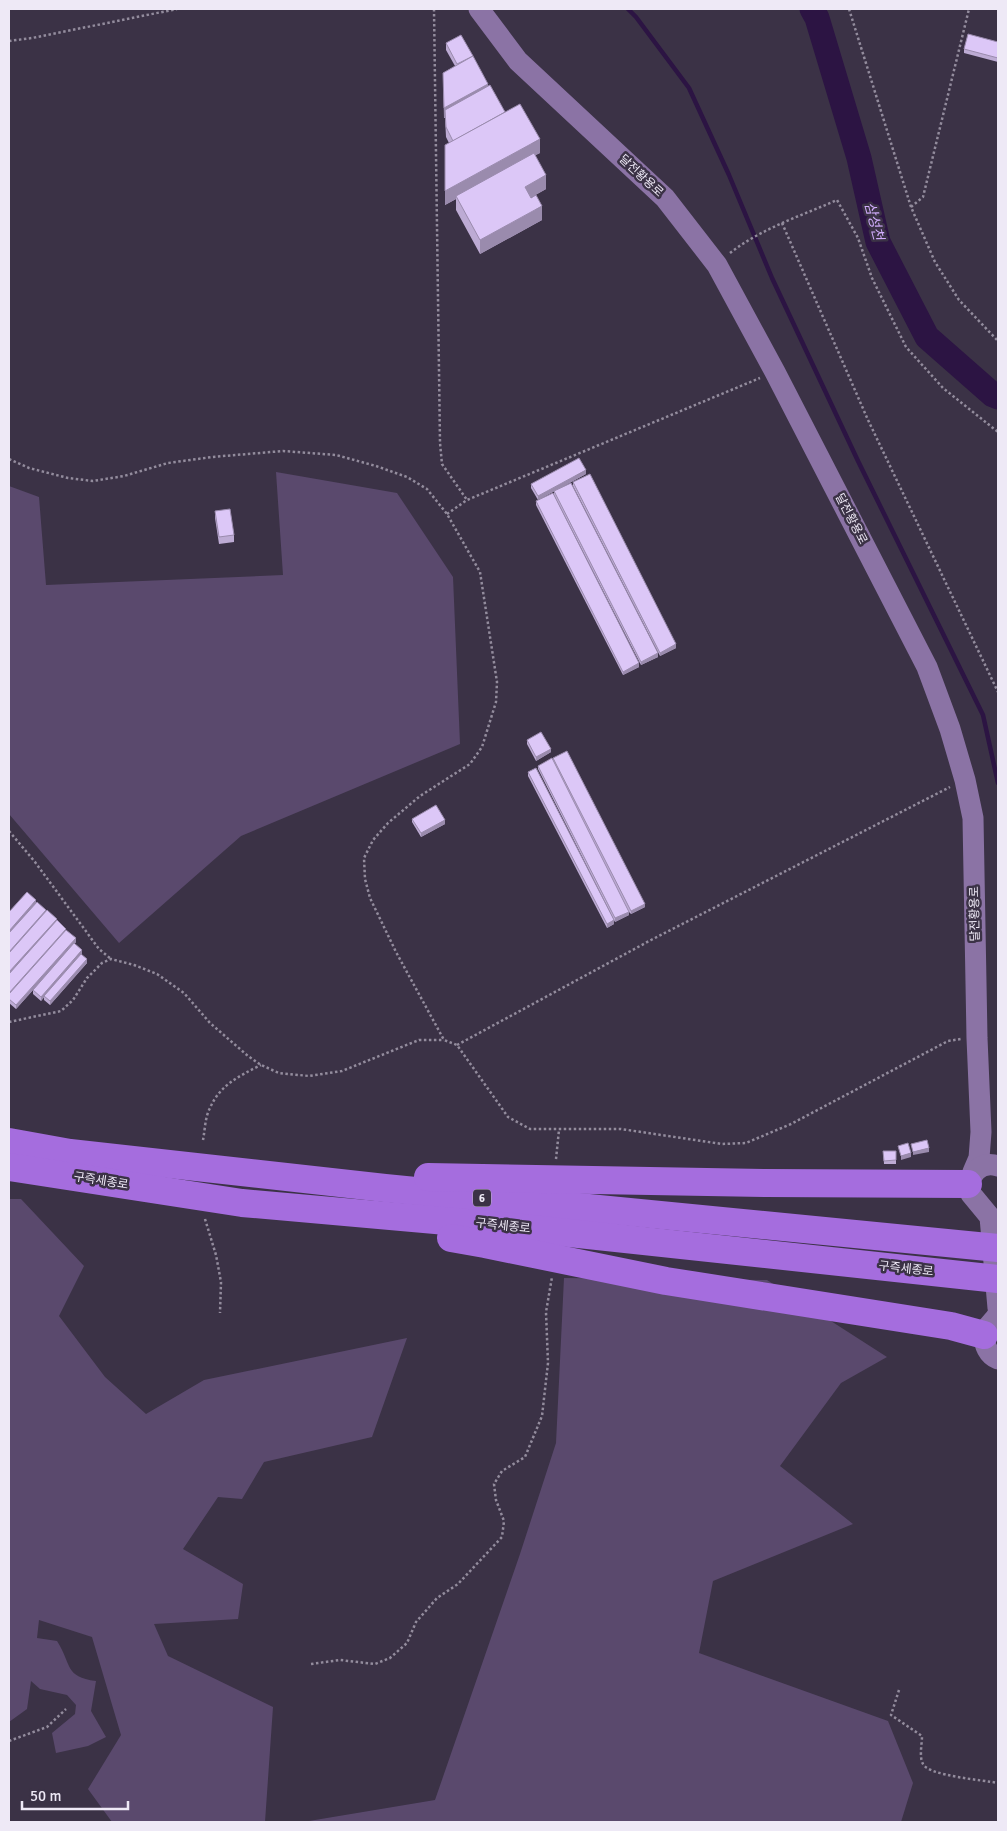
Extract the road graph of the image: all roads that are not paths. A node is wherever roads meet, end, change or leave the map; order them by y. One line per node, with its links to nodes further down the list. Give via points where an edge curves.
1 (479, 9): 2 (main road, 달전황용로, via 518,61 671,206 716,265 775,372 927,667 950,729 973,818)
2 (981, 1132): 5 (main road, via 989,1157); 7 (main road, via 978,1158)
3 (9, 1142): 4 (highway, 구즉세종로 / 6)
4 (70, 1153): 7 (highway, via 186,1155 419,1176 756,1183); 11 (highway, 구즉세종로 / 6, via 385,1188)
5 (998, 1165): 7 (main road, via 986,1164)
6 (9, 1167): 8 (highway, 구즉세종로 / 6)
7 (971, 1178): 13 (main road, via 971,1194 990,1218)
8 (161, 1190): 12 (highway, 구즉세종로 / 6, via 242,1203 513,1227); 14 (highway, via 294,1220 485,1244 666,1281 951,1326)
9 (998, 1211): 10 (main road)
10 (998, 1237)
11 (998, 1248)
12 (998, 1279)
13 (998, 1308)
14 (994, 1346)

